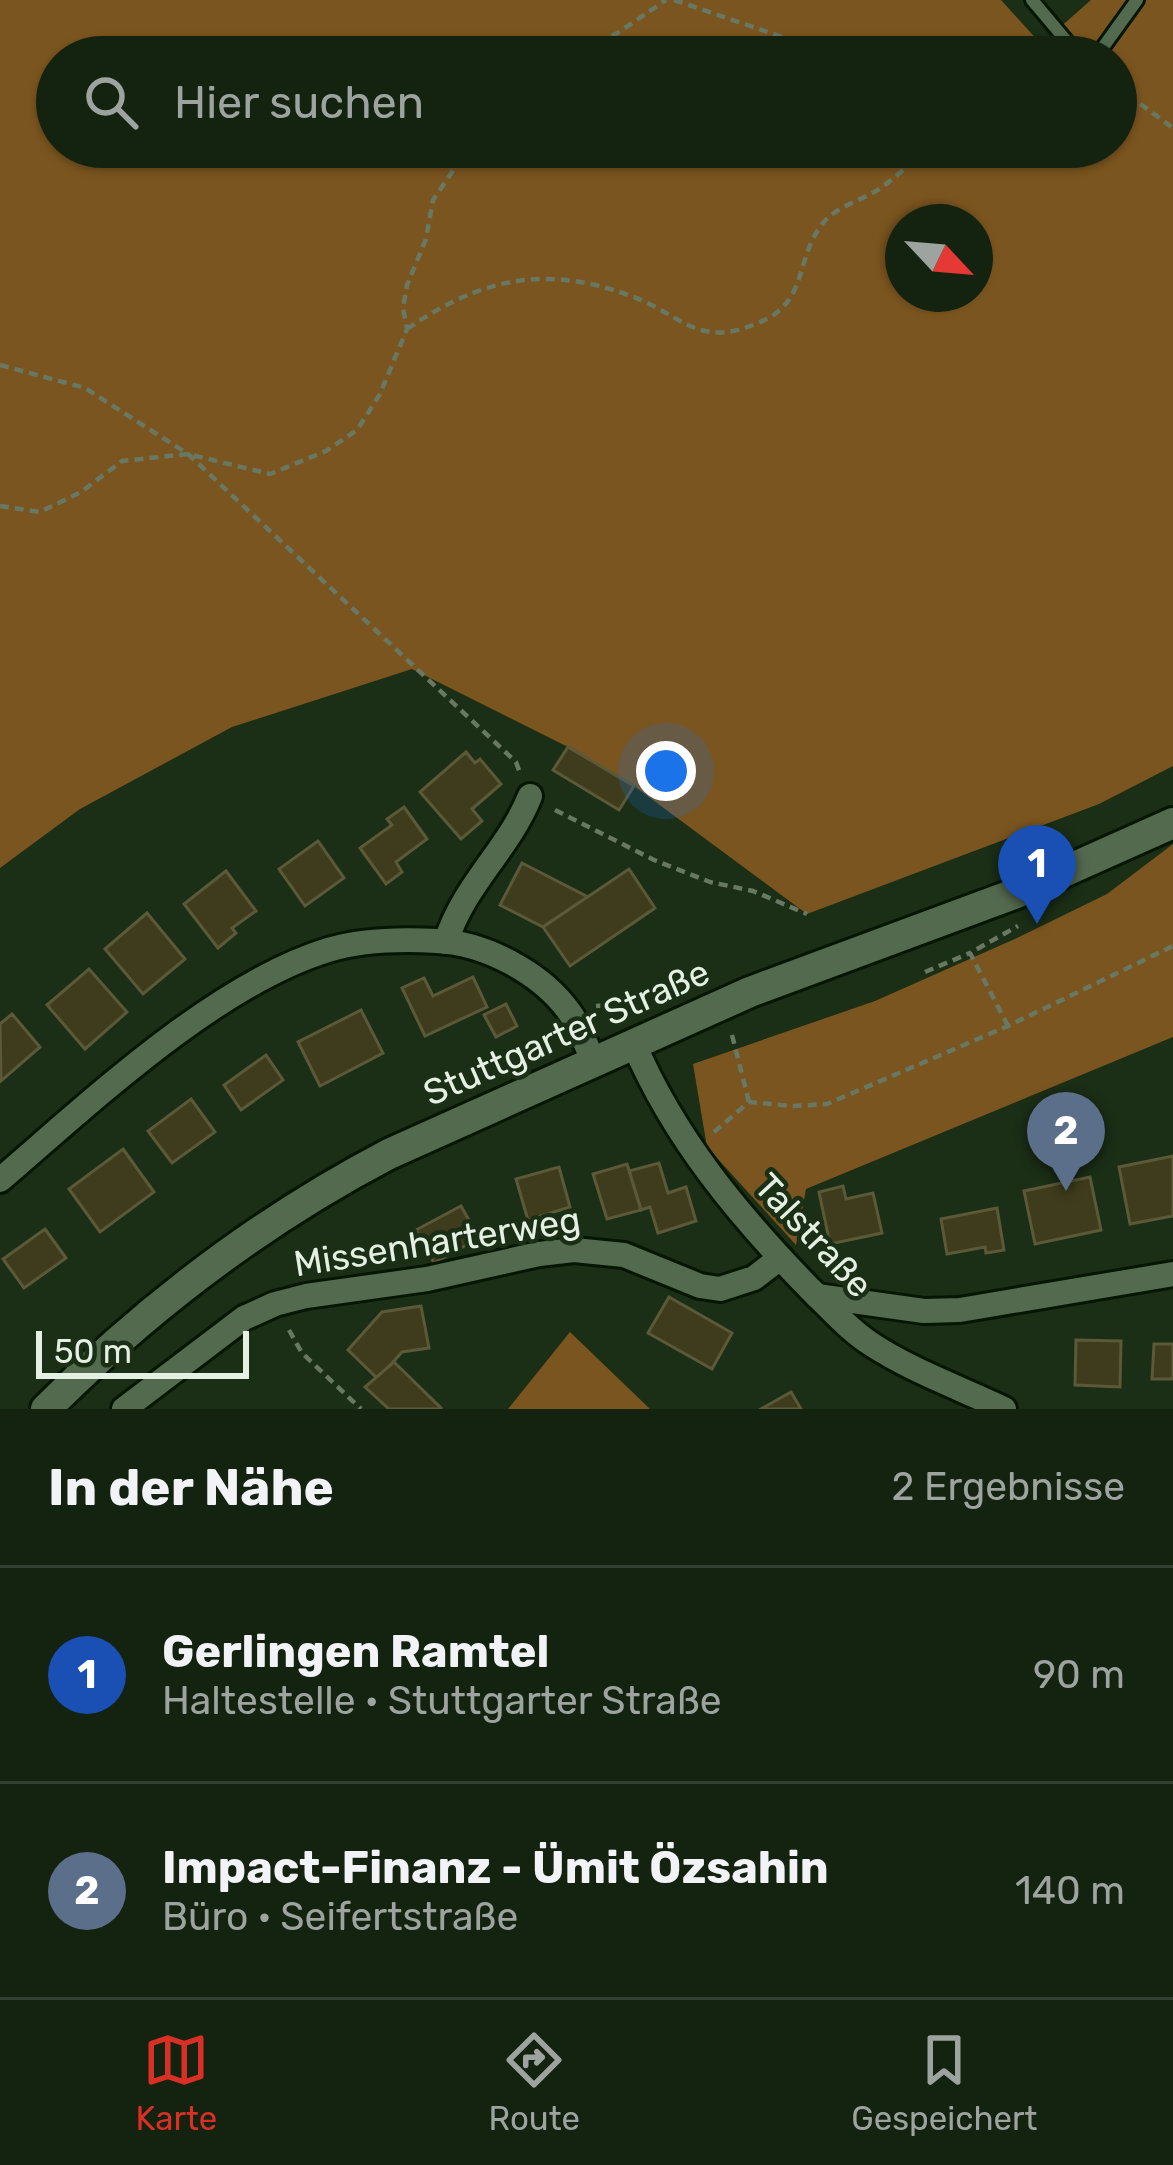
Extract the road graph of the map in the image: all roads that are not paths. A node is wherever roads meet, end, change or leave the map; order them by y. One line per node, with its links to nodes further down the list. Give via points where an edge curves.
1 (1032, 0): 3 (lane)
2 (1137, 0): 4 (lane)
3 (1062, 36)
4 (1111, 36)
5 (530, 796): 7 (street, via 461,902)
6 (1173, 823): 8 (main road, Stuttgarter Straße)
7 (446, 942): 9 (street, via 514,966 553,993); 10 (street, via 355,944 273,975 169,1040)
8 (634, 1044): 9 (main road, Stuttgarter Straße); 11 (street, Talstraße, via 692,1153)
9 (594, 1062): 14 (main road, Stuttgarter Straße, via 389,1154 290,1210 149,1313)
10 (0, 1180)
11 (780, 1258): 13 (street, Talstraße); 15 (street, Missenharterweg, via 720,1289 625,1255 574,1250 274,1304)
12 (1173, 1274): 13 (street, via 960,1310)
13 (817, 1296): 16 (street, Talstraße, via 872,1345)
14 (46, 1409)
15 (124, 1409)
16 (1004, 1409)

